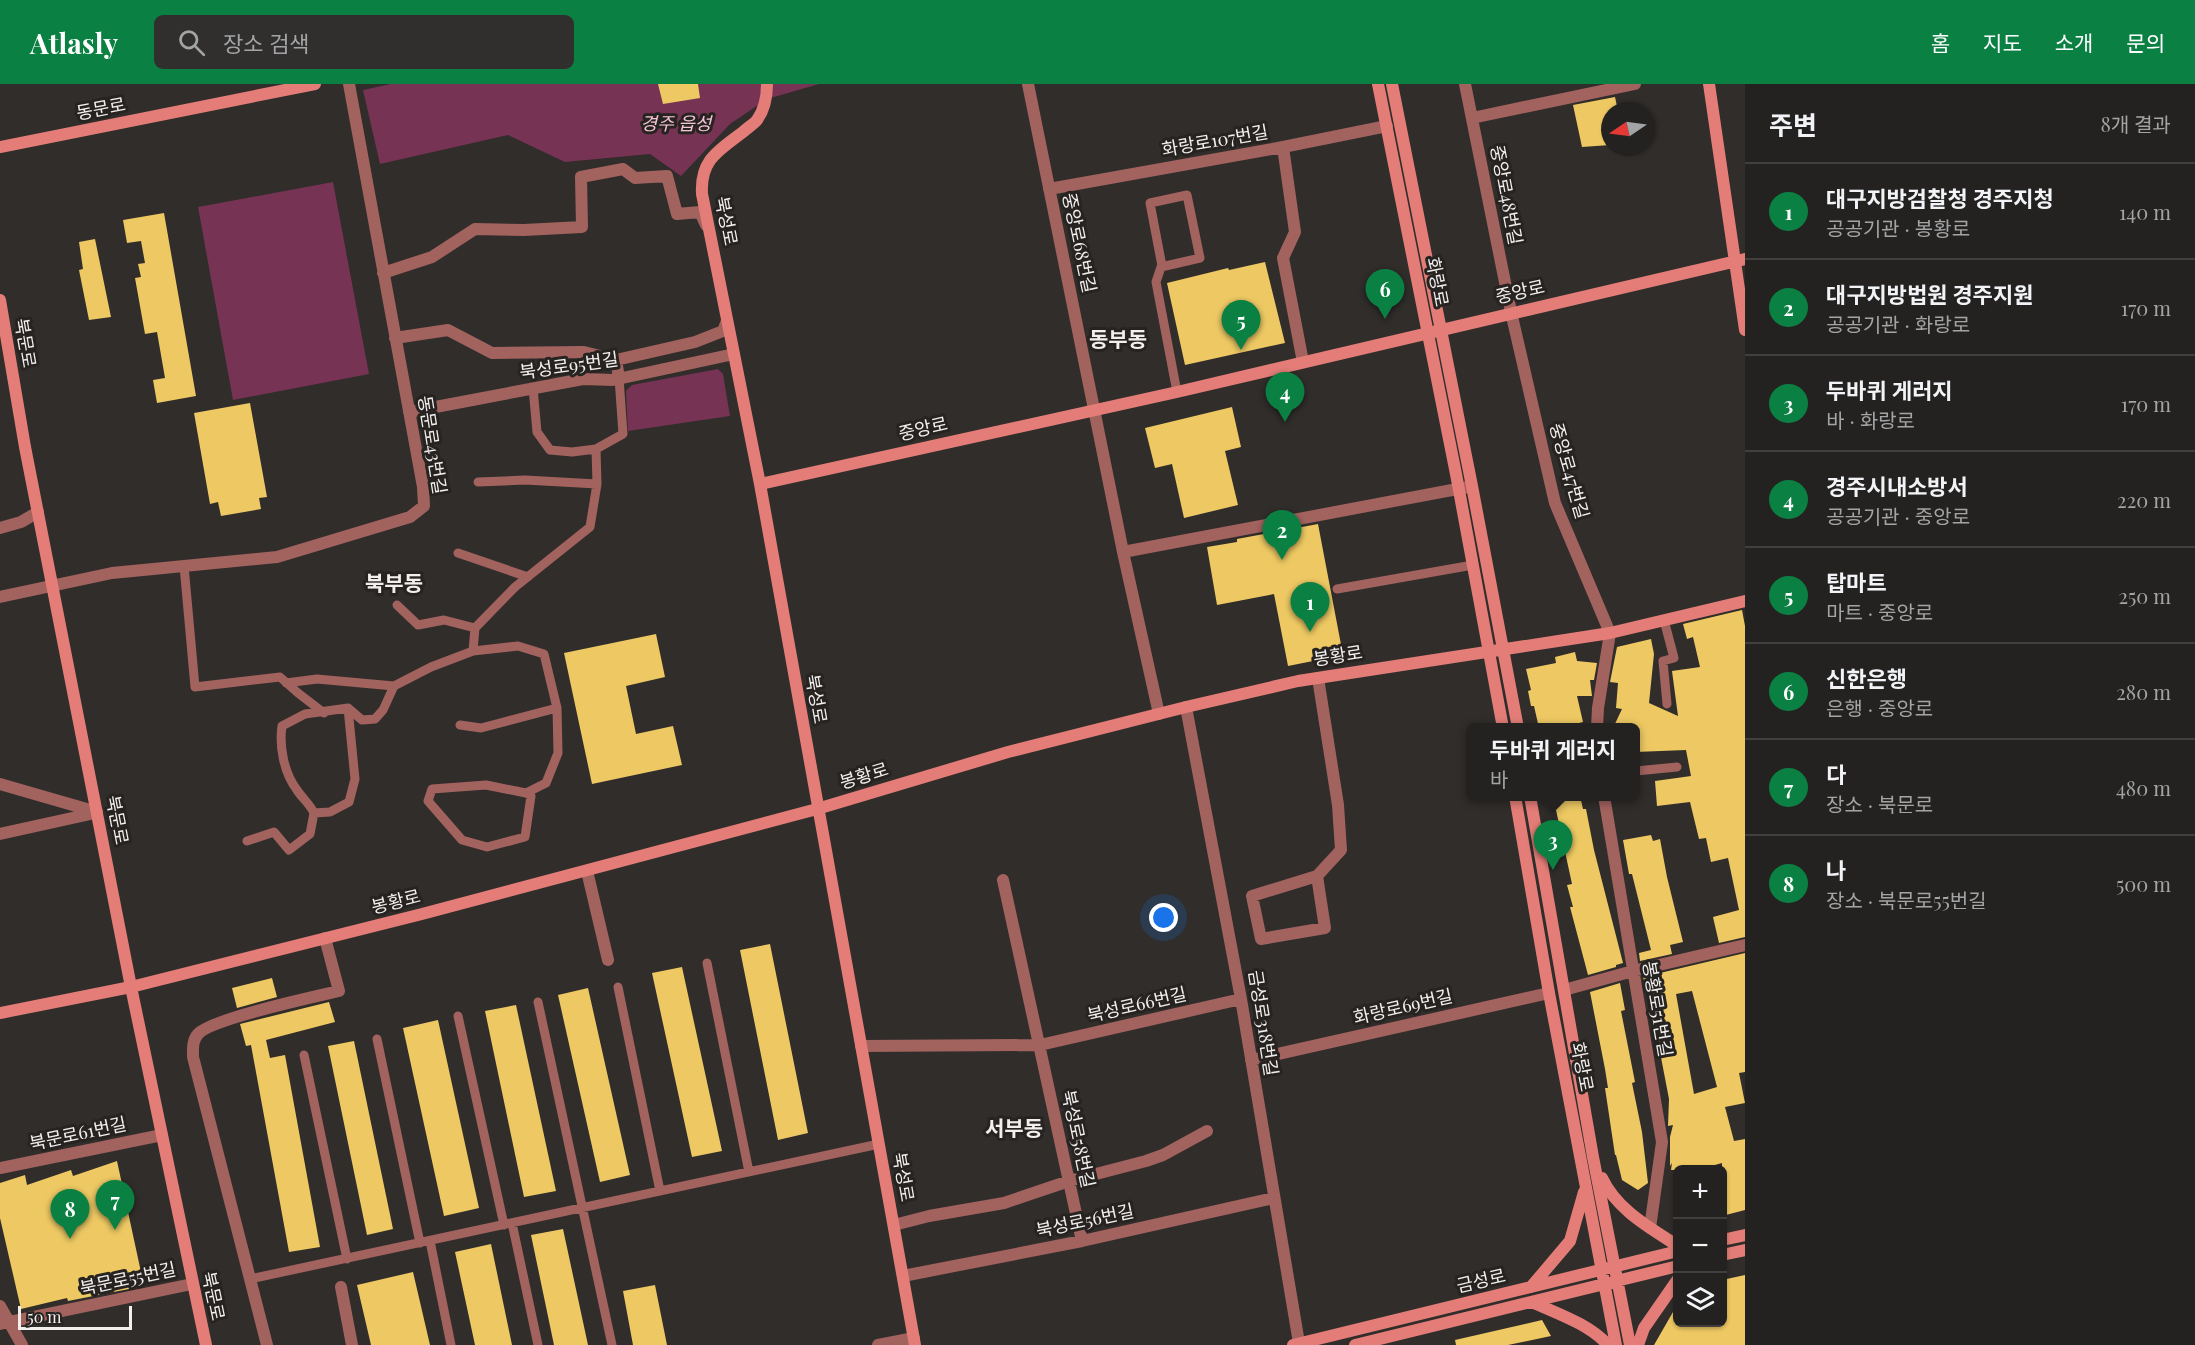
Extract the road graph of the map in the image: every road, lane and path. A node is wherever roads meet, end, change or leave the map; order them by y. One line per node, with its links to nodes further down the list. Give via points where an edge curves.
1 (315, 84): 12 (street, 동문로)
2 (348, 84): 18 (street, 동문로43번길)
3 (767, 84): 15 (street, 북성로, via 767,99 757,120 705,165 701,178)
4 (1028, 84): 14 (street, 중앙로68번길)
5 (1378, 84): 11 (street, 화랑로)
6 (1392, 84): 22 (street, 화랑로)
7 (1465, 84): 10 (street, 중앙로48번길)
8 (1635, 84): 10 (street)
9 (1709, 84): 16 (street)
10 (1472, 118): 20 (street, 중앙로48번길)
11 (1387, 126): 13 (street, 화랑로107번길); 24 (street, 화랑로)
12 (0, 147)
13 (1283, 147): 14 (street, 화랑로107번길); 28 (street, via 1295,232 1283,258)
14 (1050, 189): 32 (street, 중앙로68번길)
15 (709, 231): 18 (street, via 700,212 677,214 667,176 634,178 623,169 581,177 582,227 475,229 432,256); 21 (street, 북성로)
16 (1739, 260): 20 (street, 중앙로); 23 (street)
17 (1162, 266): 17 (lane, via 1150,203 1187,195 1200,258); 31 (lane, via 1156,282)
18 (383, 273): 25 (street, 동문로43번길)
19 (0, 300): 40 (street, 북문로)
20 (1511, 312): 22 (street, 중앙로); 54 (street, 중앙로47번길, via 1555,503)
21 (727, 321): 26 (street, 북성로); 27 (street, via 723,331 695,342)
22 (1442, 330): 24 (street, 중앙로); 38 (street, 화랑로)
23 (1745, 330)
24 (1428, 332): 28 (street, 중앙로); 39 (street, 화랑로)
25 (395, 338): 27 (street, via 448,330 492,353 584,352); 33 (street, 동문로43번길)
26 (734, 354): 29 (street, 북성로95번길); 37 (street, 북성로)
27 (616, 360): 29 (street)
28 (1303, 362): 31 (street, 중앙로)
29 (619, 378): 30 (street, 북성로95번길, via 583,379); 34 (lane, via 623,434)
30 (533, 388): 33 (street, 북성로95번길); 34 (lane, via 537,432 550,450)
31 (1177, 392): 32 (street, 중앙로)
32 (1094, 410): 37 (street, 중앙로); 42 (street)
33 (409, 412): 45 (street, 동문로43번길, via 423,487 423,507 410,517 277,557)
34 (596, 448): 36 (lane)
35 (478, 482): 36 (lane)
36 (597, 484): 46 (lane, via 590,527)
37 (759, 484): 78 (street, 북성로)
38 (1472, 486): 39 (street); 55 (street, 화랑로)
39 (1459, 488): 42 (street); 44 (street, 화랑로)
40 (38, 512): 41 (street); 47 (street, 북문로)
41 (0, 528)
42 (1123, 552): 66 (street)
43 (458, 553): 46 (lane)
44 (1473, 565): 48 (lane); 57 (street, 화랑로)
45 (183, 566): 47 (street, 동문로43번길, via 112,573); 59 (lane, via 195,687 280,677)
46 (528, 577): 53 (lane)
47 (53, 585): 49 (street, 동문로43번길); 79 (street, 북문로)
48 (1337, 589)
49 (0, 597)
50 (1745, 601): 52 (street, 봉황로)
51 (397, 604): 53 (lane, via 418,625 444,620)
52 (1664, 620): 54 (street, 봉황로); 61 (lane, via 1674,658 1662,661)
53 (475, 628): 56 (lane)
54 (1610, 633): 55 (street, 봉황로); 69 (street)
55 (1504, 648): 57 (street, 봉황로); 68 (street, 화랑로)
56 (473, 651): 60 (lane); 64 (lane, via 518,646 544,654)
57 (1490, 651): 58 (street, 봉황로); 67 (street, 화랑로)
58 (1317, 678): 62 (street, 봉황로); 84 (street, via 1338,805 1341,850)
59 (286, 683): 60 (lane, via 317,679); 65 (lane)
60 (394, 686): 63 (lane, via 375,719 362,720)
61 (1667, 704)
62 (1186, 707): 66 (street, 봉황로); 95 (street, 금성로318번길)
63 (348, 708): 65 (lane); 80 (lane, via 355,780 349,802 330,812)
64 (557, 708): 70 (lane, via 481,729); 74 (lane, via 558,753 546,783)
65 (324, 712): 80 (lane, via 306,714 282,726 279,743 295,789)
66 (1159, 714): 78 (street, 봉황로, via 1008,752)
67 (1502, 723)
68 (1517, 723)
69 (1597, 723)
70 (460, 725)
71 (1677, 767): 72 (lane)
72 (1640, 771)
73 (0, 784): 79 (street)
74 (526, 793): 74 (lane, via 486,784 432,789 428,801 462,840 486,847 525,837 531,796)
75 (1516, 801): 94 (street, 화랑로)
76 (1531, 801): 93 (street, 화랑로)
77 (1605, 801): 90 (street, 봉황로51번길)
78 (817, 809): 83 (street, 봉황로); 101 (street, 북성로)
79 (97, 812): 81 (street); 91 (street, 북문로)
80 (314, 813): 82 (lane, via 310,834 289,850 274,832)
81 (0, 834)
82 (247, 841)
83 (587, 871): 86 (street, 봉황로); 88 (street)
84 (1317, 876): 84 (street, via 1325,928 1261,939 1252,896)
85 (1002, 880): 100 (street)
86 (325, 938): 91 (street, 봉황로); 131 (street, via 339,990 217,1022 193,1042 193,1057)
87 (1745, 945): 90 (street)
88 (608, 960)
89 (707, 963): 109 (lane)
90 (1633, 971): 93 (street); 117 (street, 봉황로51번길, via 1662,1142)
91 (131, 987): 97 (street, 봉황로); 105 (street, 북문로)
92 (618, 987): 112 (lane)
93 (1563, 990): 94 (street, 화랑로69번길); 107 (street, 화랑로)
94 (1550, 993): 103 (street, 화랑로69번길); 110 (street, 화랑로)
95 (1241, 999): 100 (street, 북성로66번길); 103 (street, 금성로318번길)
96 (538, 1002): 114 (lane)
97 (0, 1013)
98 (458, 1017): 115 (lane)
99 (377, 1040): 121 (lane)
100 (1040, 1045): 101 (street, 북성로66번길); 111 (street, 북성로58번길)
101 (861, 1046): 106 (street, 북성로)
102 (304, 1055): 126 (lane)
103 (1251, 1060): 113 (street, 금성로318번길)
104 (1207, 1131): 111 (street, via 1163,1155)
105 (162, 1135): 108 (street, 북문로61번길); 133 (street, 북문로)
106 (879, 1144): 109 (lane); 116 (street, 북성로)
107 (1594, 1163): 117 (street, via 1608,1192 1622,1208); 127 (street, 화랑로)
108 (0, 1168)
109 (749, 1172): 112 (lane)
110 (1585, 1176): 129 (street, 화랑로); 137 (street, via 1583,1200 1570,1241)
111 (1069, 1181): 116 (street, via 1004,1203); 120 (street, 북성로58번길)
112 (660, 1191): 114 (lane)
113 (1274, 1197): 120 (street, 북성로56번길); 142 (street, 금성로318번길)
114 (583, 1208): 115 (lane); 149 (lane)
115 (508, 1224): 121 (lane); 148 (lane)
116 (894, 1224): 130 (street, 북성로)
117 (1650, 1228): 122 (street)
118 (1745, 1235): 119 (street)
119 (1727, 1239)
120 (1082, 1241): 130 (street, 북성로56번길)
121 (425, 1242): 126 (lane); 147 (lane)
122 (1673, 1243)
123 (1745, 1250): 125 (street)
124 (1673, 1252): 127 (street, 금성로)
125 (1727, 1254)
126 (347, 1259): 131 (lane)
127 (1615, 1267): 129 (street, 금성로); 132 (street, 화랑로)
128 (1673, 1267): 132 (street, 금성로)
129 (1601, 1271): 134 (street, 화랑로); 137 (street, 금성로)
130 (903, 1276): 141 (street, 북성로)
131 (250, 1279): 145 (street)
132 (1618, 1281): 134 (street, 금성로); 154 (street, 화랑로)
133 (192, 1284): 140 (street, 북문로55번길); 144 (street, 북문로)
134 (1604, 1285): 138 (street, 금성로); 153 (street, 화랑로)
135 (1673, 1285): 155 (street, via 1644,1328)
136 (341, 1287): 146 (street)
137 (1530, 1288): 142 (street, 금성로)
138 (1532, 1302): 151 (street, 금성로); 152 (street, via 1571,1320)
139 (0, 1306): 140 (street)
140 (4, 1323): 143 (street)
141 (915, 1341): 150 (street)
142 (1296, 1344)
143 (22, 1345)
144 (206, 1345)
145 (267, 1345)
146 (352, 1345)
147 (451, 1345)
148 (538, 1345)
149 (612, 1345)
150 (878, 1345)
151 (1355, 1345)
152 (1608, 1345)
153 (1616, 1345)
154 (1630, 1345)
155 (1638, 1345)

